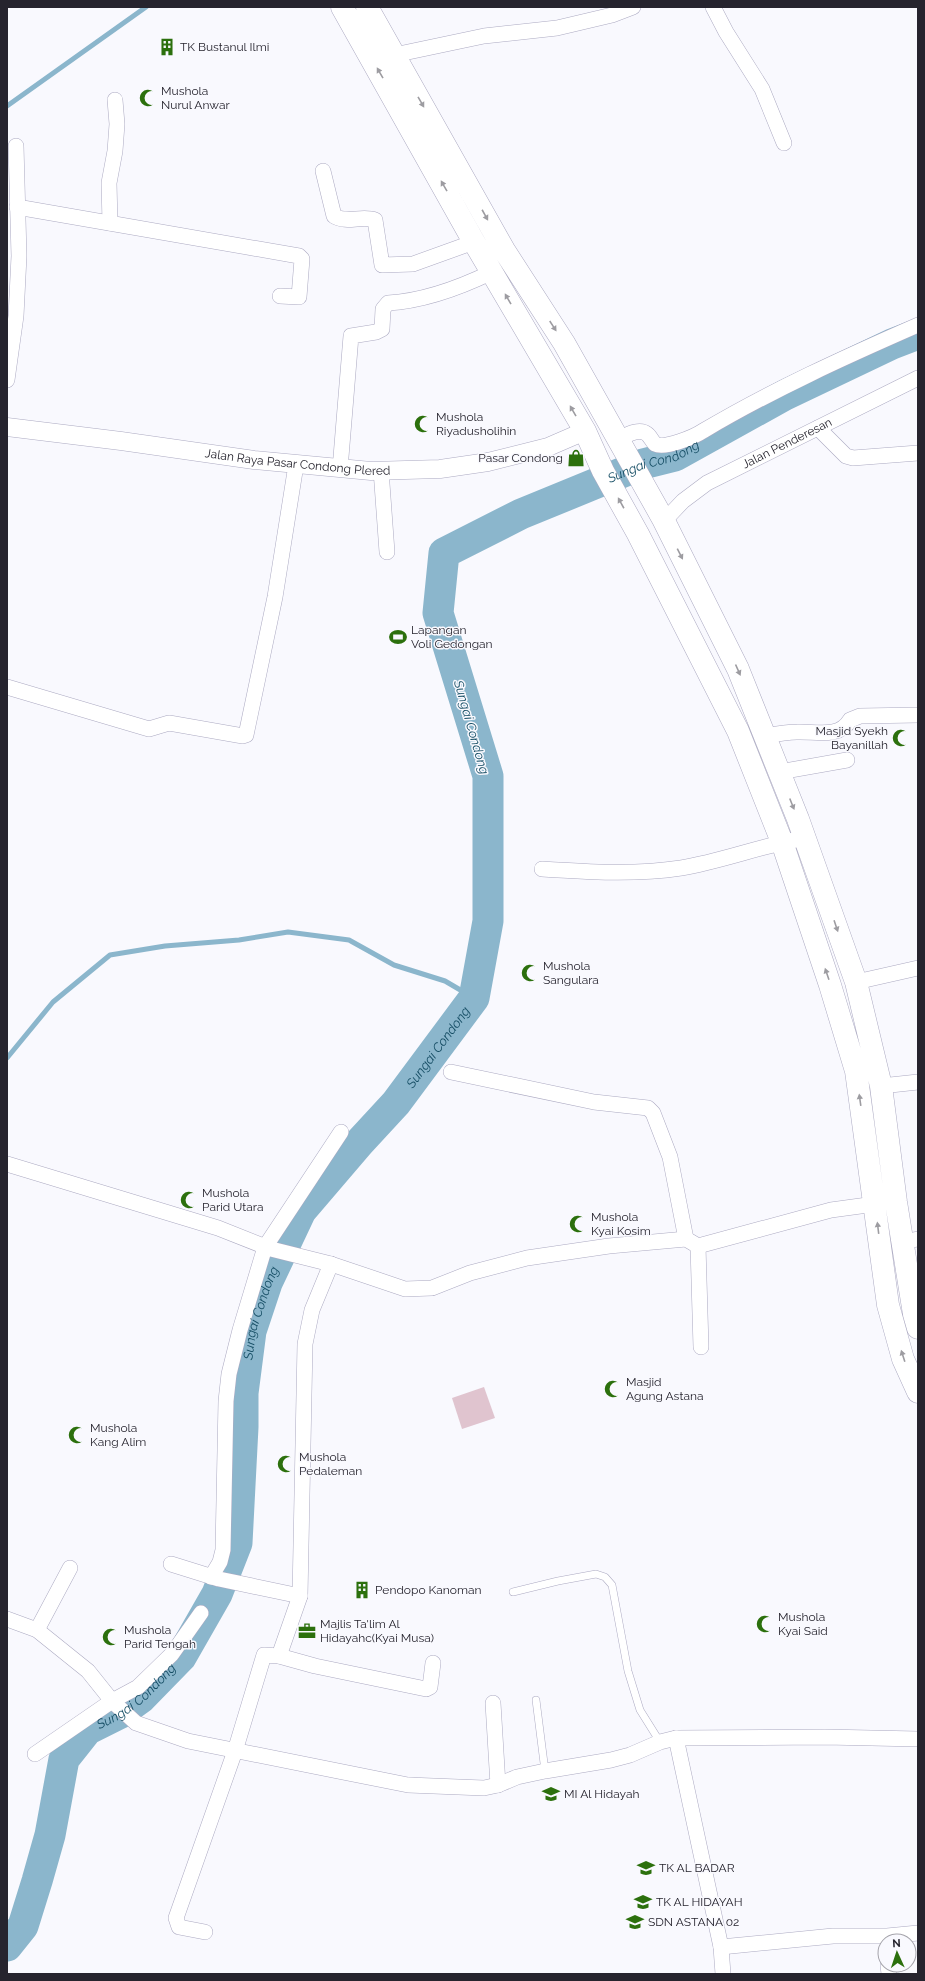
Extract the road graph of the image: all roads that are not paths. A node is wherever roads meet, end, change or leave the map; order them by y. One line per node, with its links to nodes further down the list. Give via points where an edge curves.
1 (342, 7): 12 (highway, one-way to 1)
2 (367, 7): 5 (highway)
3 (634, 7): 5 (street, via 557,28 484,36)
4 (713, 7): 7 (street, via 762,89)
5 (394, 55): 13 (highway, one-way to 13)
6 (115, 100): 11 (street, via 117,124 109,183)
7 (784, 143)
8 (16, 146): 10 (street)
9 (323, 172): 12 (street, via 334,216 347,220 374,220 382,264 413,264)
10 (17, 207): 11 (street); 18 (street, via 19,256 16,316)
11 (110, 223): 15 (street, via 300,256 302,259 299,297)
12 (474, 242): 14 (highway)
13 (504, 250): 14 (highway); 22 (highway, one-way to 22, via 564,343)
14 (489, 267): 21 (highway, one-way to 14); 25 (street, via 463,286 432,296 401,303 388,303 383,309 382,329 351,336)
15 (280, 296)
16 (918, 325): 22 (street, via 817,370 699,434 658,446 643,432 633,432)
17 (918, 378): 20 (street, Jalan Penderesan)
18 (7, 380)
19 (7, 427): 24 (street, Jalan Raya Pasar Condong Plered)
20 (818, 428): 23 (street, via 846,456 853,458); 27 (street, Jalan Penderesan, via 706,483)
21 (585, 431): 26 (street, Jalan Raya Pasar Condong Plered, via 548,447 488,462 440,469); 35 (highway, one-way to 21, via 738,731 638,534 603,471)
22 (618, 439): 27 (highway)
23 (918, 453)
24 (296, 465): 25 (street, Jalan Raya Pasar Condong Plered); 29 (street, via 276,597 246,735 169,723 149,729)
25 (340, 469): 26 (street, Jalan Raya Pasar Condong Plered)
26 (381, 470): 28 (street)
27 (663, 520): 31 (highway, one-way to 31, via 738,669)
28 (387, 552)
29 (7, 687)
30 (918, 715): 31 (street, via 860,716 850,720 839,731)
31 (765, 736): 33 (highway)
32 (847, 760): 33 (street)
33 (779, 772): 34 (highway, one-way to 34)
34 (806, 838): 35 (street); 38 (highway, one-way to 38)
35 (782, 842): 36 (street, via 711,862 656,871 607,873); 44 (highway, one-way to 35, via 856,1071 830,984)
36 (542, 869)
37 (918, 968): 38 (street)
38 (856, 982): 41 (highway)
39 (451, 1072): 46 (street, via 594,1102 648,1108 653,1113 670,1157)
40 (918, 1082): 41 (street)
41 (881, 1086): 45 (highway)
42 (341, 1132): 47 (street)
43 (7, 1164): 47 (street, via 218,1228)
44 (875, 1204): 46 (street, via 831,1210); 51 (highway, one-way to 44, via 904,1359 888,1305)
45 (910, 1240): 49 (highway, via 914,1314)
46 (692, 1242): 48 (street, via 609,1246 511,1261 470,1273 436,1287 418,1290 393,1286); 50 (street)
47 (268, 1248): 48 (street); 54 (street, via 228,1374 223,1550)
48 (331, 1264): 56 (street, via 312,1310 305,1344)
49 (918, 1328)
50 (701, 1348)
51 (918, 1392)
52 (172, 1564): 54 (street)
53 (70, 1568): 59 (street)
54 (215, 1578): 56 (street)
55 (513, 1592): 67 (lane, via 596,1574 609,1581 612,1585 628,1671 640,1710)
56 (300, 1596): 60 (street)
57 (201, 1613): 63 (street, via 172,1654 138,1687)
58 (7, 1619): 59 (street)
59 (37, 1630): 63 (street, via 88,1671)
60 (279, 1656): 61 (street, via 314,1666 426,1689 430,1687); 68 (street, via 267,1654 263,1657)
61 (433, 1663)
62 (536, 1700): 70 (lane)
63 (114, 1703): 68 (street, via 136,1723 188,1741); 69 (street)
64 (493, 1703): 71 (street)
65 (676, 1738): 66 (street); 67 (street); 74 (street)
66 (918, 1739)
67 (660, 1742): 70 (street, via 611,1760)
68 (235, 1751): 71 (street, via 408,1785 484,1788); 72 (street, via 176,1918 179,1927)
69 (35, 1754)
70 (545, 1771): 71 (street, via 517,1777)
71 (498, 1785)
72 (205, 1932)
73 (877, 1938): 74 (street, via 833,1936)
74 (721, 1947): 75 (street)
75 (723, 1974)

